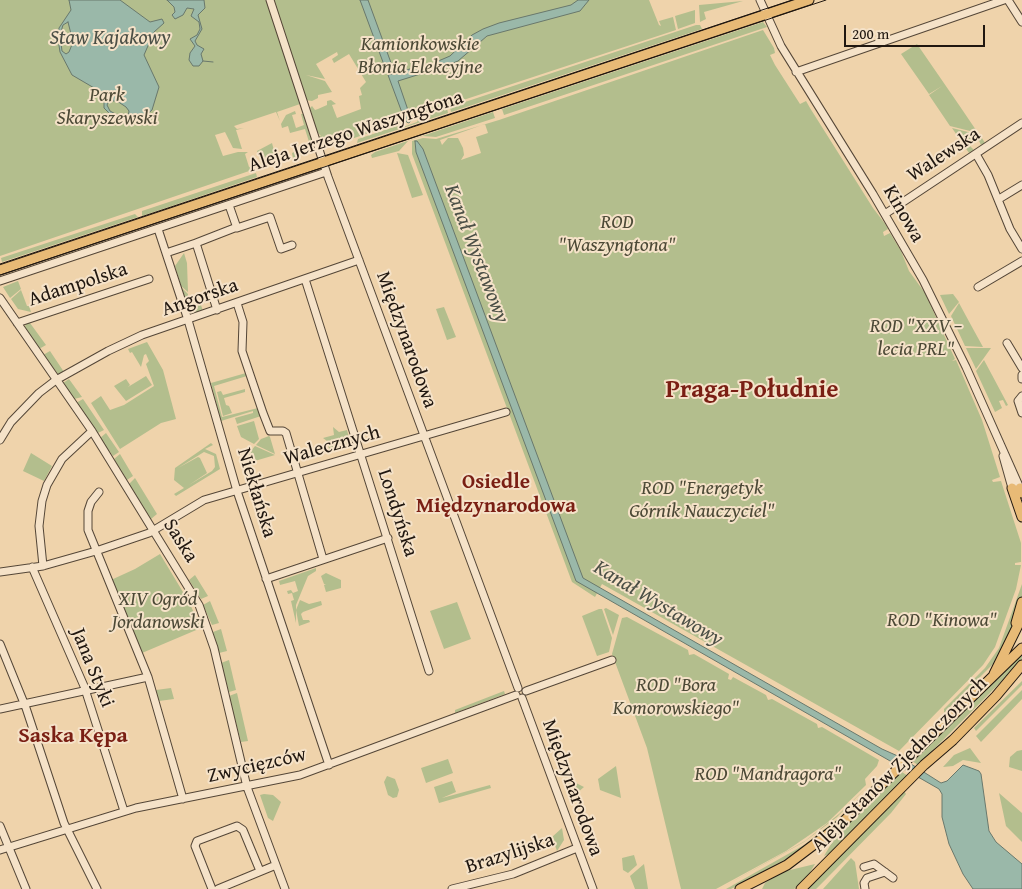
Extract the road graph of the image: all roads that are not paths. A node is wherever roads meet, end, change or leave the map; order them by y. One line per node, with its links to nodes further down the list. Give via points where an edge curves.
1 (270, 0): 11 (street, Międzynarodowa)
2 (760, 0): 6 (street, Kinowa)
3 (809, 0): 6 (main road, Aleja Jerzego Waszyngtona)
4 (1004, 0): 8 (street)
5 (1008, 0): 7 (street)
6 (766, 14): 8 (street, Kinowa); 11 (main road, Aleja Jerzego Waszyngtona)
7 (1022, 22)
8 (796, 72): 16 (street, Kinowa)
9 (1022, 123): 10 (street, Walewska)
10 (976, 154): 14 (street); 16 (street, Walewska)
11 (323, 162): 12 (street, Międzynarodowa); 25 (main road, Aleja Jerzego Waszyngtona)
12 (326, 172): 15 (street, Aleja Jerzego Waszyngtona); 23 (street, Międzynarodowa)
13 (1022, 184): 14 (street)
14 (999, 199): 21 (street, via 1010,229)
15 (229, 205): 17 (street); 18 (street, Aleja Jerzego Waszyngtona)
16 (885, 214): 48 (street, Kinowa, via 952,338)
17 (237, 226): 19 (street); 20 (street, via 270,218 281,249)
18 (158, 228): 22 (street, Niekłańska); 28 (street, Aleja Jerzego Waszyngtona)
19 (196, 243): 22 (street); 32 (street)
20 (292, 245)
21 (1022, 249)
22 (166, 253): 33 (street, Niekłańska)
23 (359, 260): 27 (street, Angorska); 44 (street, Międzynarodowa)
24 (1022, 261): 29 (street)
25 (0, 270)
26 (149, 279): 34 (street, Adampolska)
27 (306, 279): 31 (street, Angorska); 46 (street, Londyńska)
28 (0, 281)
29 (978, 287)
30 (0, 298): 34 (street, Saska)
31 (237, 303): 32 (street, Angorska); 47 (street, via 243,322 242,351 269,429 285,432)
32 (217, 310): 33 (street, Angorska)
33 (188, 320): 39 (street, Angorska, via 119,345); 49 (street, Niekłańska)
34 (17, 323): 39 (street, Saska)
35 (1007, 343): 36 (street)
36 (1022, 368)
37 (1022, 375): 38 (street)
38 (1022, 379)
39 (56, 380): 43 (street, Saska); 45 (street, Angorska, via 25,406)
40 (1022, 396): 42 (street, via 1018,402)
41 (506, 412): 44 (street, Walecznych)
42 (1022, 413)
43 (92, 431): 52 (street, Saska); 56 (street, via 62,459 47,485 39,526)
44 (424, 436): 46 (street, Walecznych); 72 (street, Międzynarodowa)
45 (0, 440)
46 (361, 454): 47 (street, Walecznych); 53 (street, Londyńska)
47 (298, 472): 49 (street, Walecznych); 55 (street)
48 (1019, 486): 51 (main road)
49 (236, 491): 52 (street, Walecznych, via 204,500); 59 (street, Niekłańska)
50 (99, 492): 54 (street, via 91,502 87,521)
51 (1022, 517)
52 (154, 530): 54 (street, Walecznych); 77 (street, Saska, via 205,619)
53 (388, 538): 55 (street); 67 (street, Londyńska)
54 (96, 551): 56 (street, Walecznych); 70 (street)
55 (324, 559): 59 (street)
56 (43, 566): 57 (street, Walecznych)
57 (32, 567): 58 (street, Walecznych); 71 (street, Jana Styki)
58 (0, 572)
59 (266, 579): 76 (street, Niekłańska)
60 (1022, 602): 62 (main road)
61 (1022, 617): 62 (main road)
62 (1013, 635): 69 (main road)
63 (0, 644): 74 (street)
64 (1022, 648): 69 (main road, Aleja Stanów Zjednoczonych)
65 (612, 660): 72 (street, Zwycięzców)
66 (1022, 665): 73 (main road, Aleja Stanów Zjednoczonych)
67 (429, 671)
68 (1022, 673): 73 (main road)
69 (994, 674): 97 (main road, Aleja Stanów Zjednoczonych, via 896,772 825,837 787,865)
70 (148, 677): 71 (street); 78 (street)
71 (86, 690): 74 (street); 79 (street, Jana Styki)
72 (520, 693): 76 (street, Zwycięzców); 83 (street, Międzynarodowa)
73 (996, 696): 98 (main road, Aleja Stanów Zjednoczonych)
74 (24, 704): 75 (street); 81 (street)
75 (0, 709)
76 (329, 765): 77 (street, Zwycięzców, via 287,779)
77 (247, 787): 78 (street, Zwycięzców); 85 (street, Saska)
78 (183, 799): 79 (street, Zwycięzców)
79 (124, 812): 81 (street, Zwycięzców)
80 (0, 826): 82 (street)
81 (67, 829): 82 (street, Zwycięzców); 91 (street)
82 (9, 847): 84 (street, Zwycięzców); 90 (street)
83 (577, 848): 95 (street, Brazylijska, via 514,874); 96 (street, Międzynarodowa)
84 (0, 850)
85 (276, 865): 87 (street); 94 (street, Saska)
86 (864, 867): 88 (street, via 874,864)
87 (260, 871): 92 (street, via 243,830 237,826 197,841 195,846); 93 (street)
88 (885, 872): 89 (street); 99 (street, via 867,878)
89 (894, 878)
90 (26, 889)
91 (97, 889)
92 (212, 889)
93 (218, 889)
94 (285, 889)
95 (452, 889)
96 (593, 889)
97 (740, 889)
98 (801, 889)
99 (864, 889)

